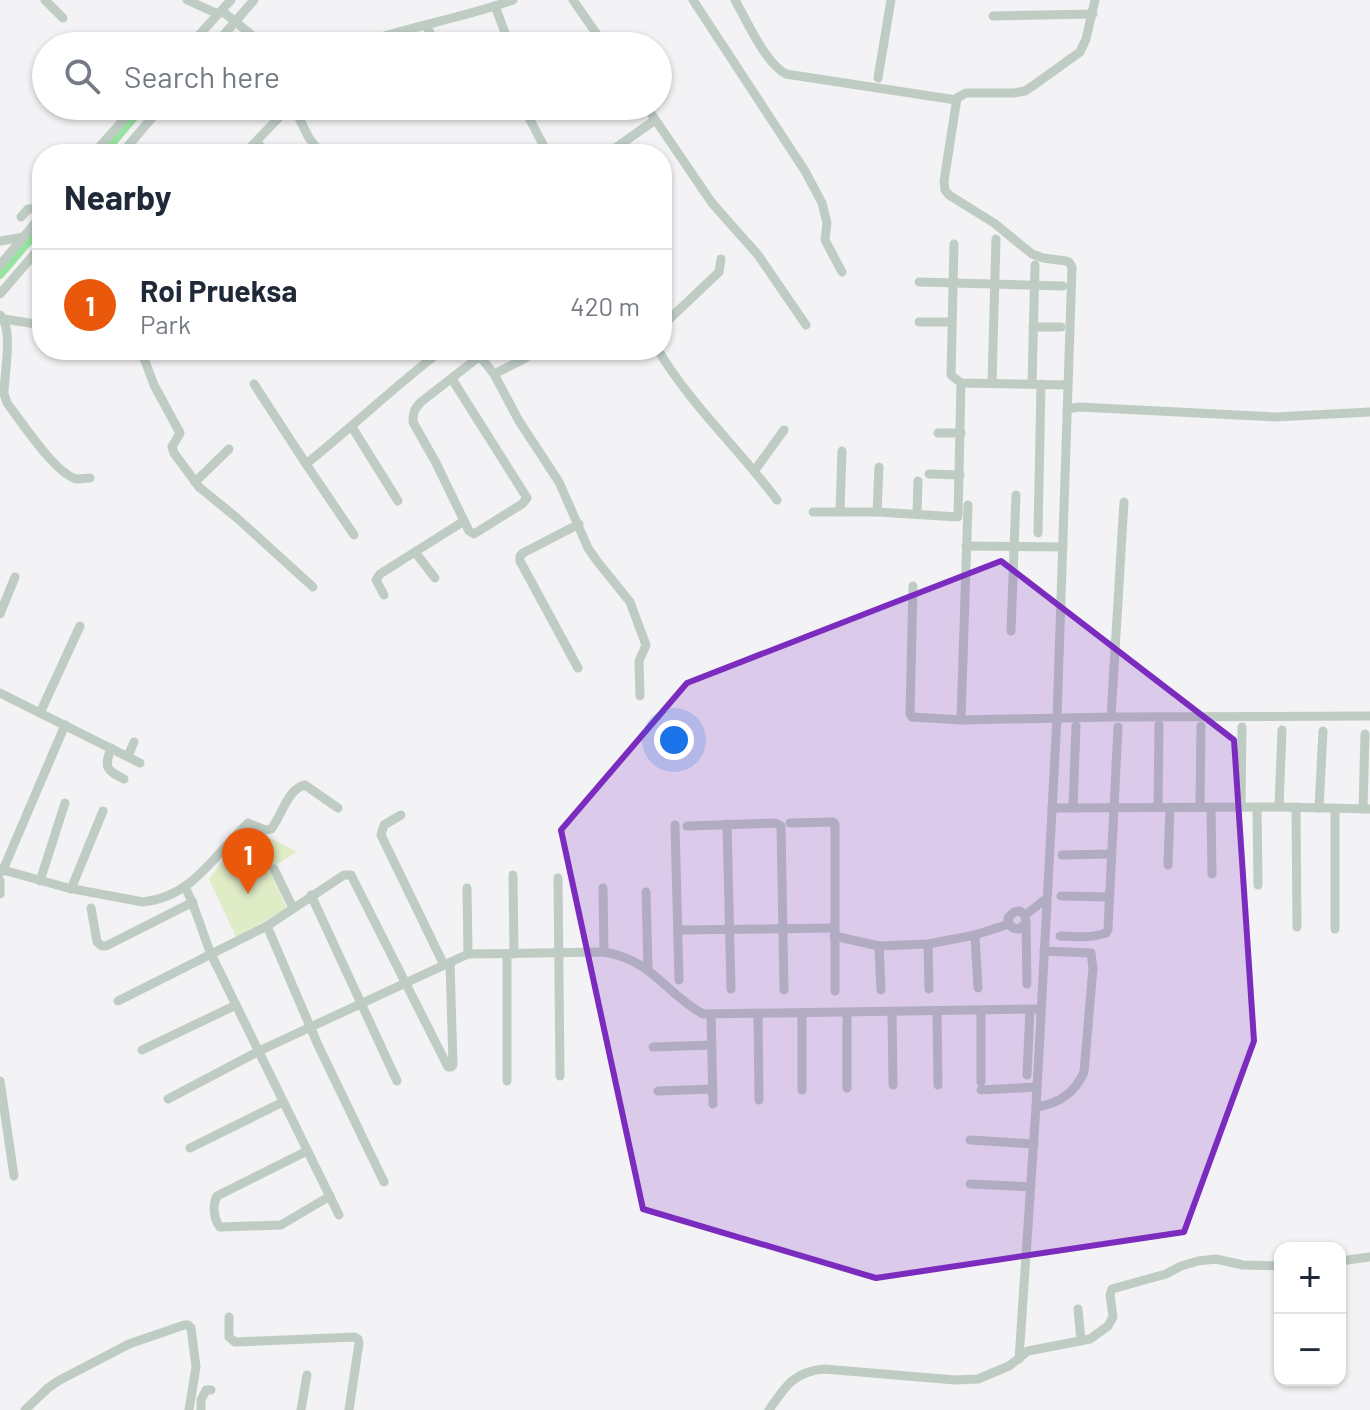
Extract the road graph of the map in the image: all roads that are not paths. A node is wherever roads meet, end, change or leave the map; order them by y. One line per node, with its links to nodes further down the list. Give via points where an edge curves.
1 (45, 0): 15 (street)
2 (187, 0): 12 (street)
3 (231, 0): 12 (street)
4 (254, 0): 16 (street)
5 (513, 0): 11 (street)
6 (573, 0): 24 (street)
7 (693, 0): 55 (street, via 805,171 822,203 825,240)
8 (735, 0): 26 (street, via 764,51 786,74)
9 (891, 0): 25 (street)
10 (1095, 0): 13 (street)
11 (495, 6): 17 (street); 23 (street)
12 (221, 12): 16 (street); 18 (street)
13 (1093, 14): 14 (street); 26 (street, via 1080,52 1025,91 966,93)
14 (993, 16)
15 (63, 18)
16 (233, 21): 19 (street); 20 (street)
17 (426, 26): 21 (street); 22 (street)
18 (202, 32)
19 (225, 32)
20 (248, 32)
21 (398, 32)
22 (430, 32)
23 (505, 32)
24 (595, 32)
25 (878, 78)
26 (956, 100): 82 (street, via 945,190 1032,254 1072,267)
27 (123, 120): 34 (street)
28 (150, 120): 35 (street)
29 (278, 120): 33 (street)
30 (299, 120): 38 (street)
31 (530, 120): 39 (street)
32 (655, 120): 40 (street); 41 (street)
33 (257, 141): 36 (street); 37 (street)
34 (102, 144)
35 (130, 144)
36 (254, 144)
37 (259, 144)
38 (314, 144)
39 (543, 144)
40 (621, 144)
41 (671, 144)
42 (672, 145): 67 (street)
43 (32, 209): 44 (street)
44 (21, 217)
45 (996, 239): 58 (street)
46 (32, 240): 47 (street)
47 (0, 241)
48 (32, 241): 53 (street)
49 (954, 244): 57 (street)
50 (32, 250): 51 (street)
51 (30, 259): 61 (street)
52 (721, 259): 63 (street, via 719,272)
53 (0, 265)
54 (1035, 265): 59 (street)
55 (842, 272)
56 (919, 282): 57 (street)
57 (953, 283): 58 (street); 65 (street)
58 (994, 285): 59 (street); 79 (street)
59 (1034, 286): 60 (street); 68 (street)
60 (1063, 286)
61 (0, 294)
62 (2, 317): 66 (street); 96 (street, via 8,332 7,403 54,464 77,479)
63 (672, 317)
64 (919, 322): 65 (street)
65 (951, 322): 78 (street, via 951,375)
66 (32, 323)
67 (806, 325)
68 (1033, 327): 69 (street); 81 (street)
69 (1061, 327)
70 (145, 360): 98 (street, via 180,433 174,453)
71 (429, 360): 85 (street)
72 (470, 360): 77 (street)
73 (483, 360): 76 (street)
74 (522, 360): 76 (street)
75 (664, 360): 93 (street)
76 (494, 374): 109 (street)
77 (452, 379): 108 (street, via 416,407 413,422); 108 (street, via 527,498 474,534)
78 (961, 383): 79 (street); 88 (street)
79 (992, 383): 81 (street)
80 (254, 384): 91 (street)
81 (1036, 384): 82 (street); 110 (street)
82 (1067, 385): 83 (street)
83 (1067, 409): 84 (street, via 1275,417); 114 (street)
84 (1370, 412)
85 (352, 427): 91 (street); 101 (street)
86 (784, 430): 93 (street)
87 (938, 433): 88 (street)
88 (961, 433): 95 (street)
89 (229, 449): 98 (street)
90 (842, 451): 105 (street)
91 (306, 464): 111 (street)
92 (879, 467): 106 (street)
93 (755, 470): 100 (street)
94 (929, 474): 95 (street)
95 (960, 475): 107 (street, via 958,517)
96 (90, 478)
97 (918, 481): 107 (street)
98 (195, 482): 119 (street)
99 (1016, 495): 113 (street)
100 (777, 500)
101 (398, 501)
102 (1124, 502): 129 (street)
103 (968, 505): 112 (street)
104 (813, 512): 105 (street)
105 (840, 512): 106 (street)
106 (877, 512): 107 (street)
107 (917, 514)
108 (464, 521): 115 (street)
109 (579, 524): 124 (street, via 520,556); 126 (street, via 588,548 630,602 640,624 646,645 639,661)
110 (1038, 533)
111 (354, 535)
112 (966, 546): 113 (street); 131 (street)
113 (1014, 547): 114 (street); 123 (street)
114 (1063, 547): 130 (street)
115 (415, 552): 117 (street); 120 (street, via 376,577)
116 (15, 577): 121 (street)
117 (435, 578)
118 (913, 586): 131 (street, via 910,714)
119 (313, 587)
120 (384, 595)
121 (0, 614)
122 (80, 626): 127 (street)
123 (1011, 631)
124 (578, 668)
125 (0, 693): 127 (street)
126 (640, 696)
127 (40, 713): 132 (street)
128 (1370, 716): 129 (street)
129 (1111, 717): 130 (street)
130 (1057, 718): 131 (street); 155 (street)
131 (961, 720)
132 (65, 725): 142 (street); 171 (street)
133 (1159, 725): 147 (street)
134 (1076, 726): 156 (street)
135 (1201, 726): 149 (street)
136 (1118, 727): 157 (street)
137 (1242, 727): 150 (street)
138 (1282, 730): 152 (street)
139 (1323, 731): 158 (street)
140 (1365, 734): 160 (street)
141 (134, 742): 143 (street)
142 (111, 748): 143 (street); 145 (street, via 107,766)
143 (128, 756): 144 (street)
144 (140, 763)
145 (124, 779)
146 (65, 803): 176 (street)
147 (1158, 807): 148 (street); 157 (street)
148 (1170, 807): 149 (street); 169 (street)
149 (1206, 807): 150 (street); 172 (street)
150 (1241, 807): 151 (street)
151 (1257, 807): 152 (street); 177 (street)
152 (1279, 807): 153 (street)
153 (1296, 807): 158 (street); 194 (street)
154 (338, 808): 181 (street, via 299,786 274,827 265,830 248,823)
155 (1052, 808): 156 (street); 187 (street)
156 (1073, 808): 157 (street)
157 (1114, 808): 167 (street)
158 (1319, 808): 159 (street)
159 (1335, 808): 160 (street); 197 (street)
160 (1366, 809)
161 (103, 811): 180 (street)
162 (401, 815): 210 (street, via 384,825 381,835)
163 (790, 823): 199 (street, via 835,824)
164 (727, 824): 166 (street); 195 (street); 196 (street, via 781,826)
165 (675, 825): 198 (street)
166 (687, 826)
167 (1111, 854): 168 (street); 186 (street)
168 (1062, 855)
169 (1168, 865)
170 (274, 869): 190 (street)
171 (2, 872): 176 (street)
172 (1212, 874)
173 (513, 875): 209 (street)
174 (558, 878): 206 (street)
175 (0, 881): 183 (street)
176 (40, 881): 180 (street)
177 (1258, 885)
178 (467, 888): 208 (street)
179 (603, 888): 205 (street)
180 (71, 889): 181 (street, via 151,902)
181 (182, 889): 188 (street)
182 (646, 892): 211 (street)
183 (0, 894)
184 (311, 895): 190 (street); 213 (street, via 351,875); 222 (street)
185 (1061, 896): 186 (street)
186 (1109, 897): 201 (street, via 1106,933)
187 (1046, 899): 191 (street); 204 (street)
188 (191, 907): 189 (street, via 106,946 97,942); 207 (street)
189 (91, 908)
190 (293, 908): 193 (street)
191 (1025, 919): 192 (street, via 1022,928); 192 (street, via 1020,911 1014,912); 214 (street)
192 (1009, 924): 200 (street)
193 (267, 926): 207 (street); 233 (street)
194 (1297, 927)
195 (729, 929): 196 (street); 198 (street); 216 (street)
196 (782, 929): 199 (street); 218 (street)
197 (1335, 929)
198 (678, 930): 212 (street)
199 (834, 932): 203 (street); 220 (street)
200 (975, 935): 202 (street); 215 (street)
201 (1060, 936)
202 (928, 944): 203 (street); 217 (street)
203 (879, 946): 219 (street)
204 (1044, 951): 225 (street); 254 (street, via 1091,953 1093,968 1084,1072 1057,1103)
205 (604, 952): 206 (street); 211 (street)
206 (558, 953): 209 (street); 239 (street)
207 (211, 954): 221 (street); 223 (street)
208 (468, 954): 209 (street); 210 (street)
209 (510, 954): 242 (street)
210 (447, 963): 213 (street); 213 (street, via 451,1067)
211 (648, 969): 231 (street, via 701,1014)
212 (679, 980)
213 (405, 982): 222 (street)
214 (1027, 984)
215 (978, 988)
216 (731, 989)
217 (929, 989)
218 (784, 990)
219 (881, 990)
220 (835, 991)
221 (118, 1001)
222 (362, 1003): 233 (street); 241 (street)
223 (236, 1005): 236 (street); 237 (street)
224 (1030, 1009): 225 (street); 226 (street); 238 (street)
225 (1041, 1009): 245 (street)
226 (981, 1010): 227 (street); 245 (street, via 981,1086)
227 (937, 1011): 229 (street); 244 (street)
228 (847, 1012): 229 (street); 230 (street); 246 (street)
229 (892, 1012): 243 (street)
230 (802, 1013): 232 (street); 248 (street)
231 (711, 1014): 232 (street); 234 (street)
232 (758, 1014): 251 (street)
233 (311, 1026): 237 (street); 261 (street)
234 (712, 1045): 235 (street); 247 (street)
235 (653, 1047)
236 (142, 1050)
237 (259, 1051): 250 (street); 252 (street)
238 (1027, 1075)
239 (560, 1076)
240 (0, 1081): 259 (street)
241 (397, 1081)
242 (507, 1081)
243 (893, 1085)
244 (938, 1085)
245 (1037, 1087): 254 (street)
246 (847, 1088)
247 (712, 1089): 249 (street); 253 (street)
248 (802, 1090)
249 (658, 1091)
250 (168, 1099)
251 (759, 1100)
252 (283, 1102): 257 (street); 258 (street)
253 (713, 1104)
254 (1036, 1107): 256 (street)
255 (970, 1140): 256 (street)
256 (1034, 1144): 263 (street)
257 (190, 1148)
258 (307, 1151): 264 (street); 264 (street, via 217,1196 216,1223 281,1225)
259 (5, 1152): 260 (street)
260 (14, 1176)
261 (384, 1182)
262 (970, 1184): 263 (street)
263 (1031, 1187): 272 (street)
264 (330, 1196): 265 (street)
265 (339, 1215)
266 (1370, 1257): 267 (street)
267 (1346, 1260)
268 (1274, 1266): 271 (street, via 1198,1261 1112,1289 1113,1317 1108,1326)
269 (1078, 1309): 271 (street)
270 (229, 1317): 279 (street, via 229,1337 235,1342 358,1339)
271 (1081, 1341): 272 (street, via 1038,1348)
272 (1019, 1359): 280 (street, via 994,1374 964,1380 810,1370 785,1386)
273 (307, 1375): 278 (street)
274 (211, 1390): 277 (street, via 202,1395)
275 (25, 1410): 276 (street, via 58,1381 129,1344 188,1325 196,1367)
276 (189, 1410)
277 (201, 1410)
278 (301, 1410)
279 (349, 1410)
280 (769, 1410)

